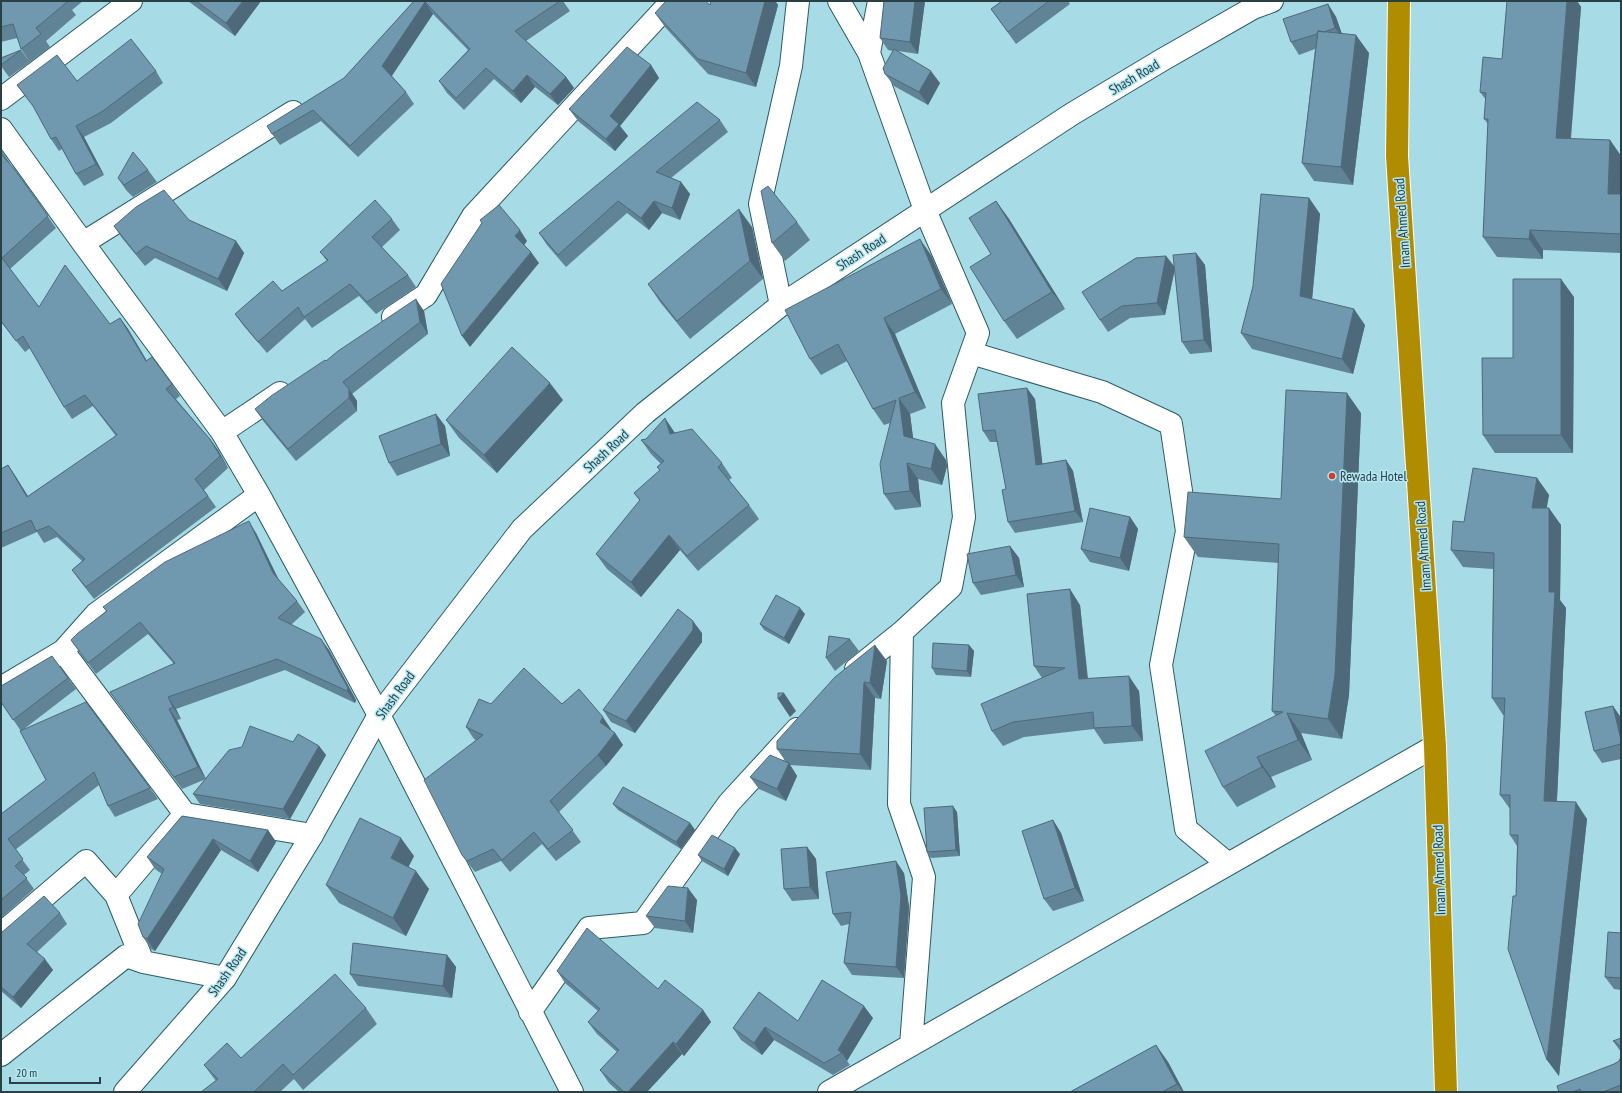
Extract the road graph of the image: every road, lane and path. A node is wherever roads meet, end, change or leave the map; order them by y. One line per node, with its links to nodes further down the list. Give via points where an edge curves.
1 (131, 1): 9 (street)
2 (672, 1): 15 (street, via 473,216 426,295)
3 (798, 1): 14 (street, via 791,66 760,204)
4 (839, 1): 8 (street)
5 (879, 1): 8 (street)
6 (1272, 1): 12 (street, Shash Road, via 1247,12 1072,114)
7 (1399, 1): 26 (highway, Imam Ahmed Road, via 1397,156)
8 (869, 53): 12 (street)
9 (1, 99)
10 (309, 102): 13 (street)
11 (1, 129): 13 (street)
12 (925, 210): 14 (street, Shash Road); 16 (street, via 978,333)
13 (83, 244): 18 (street)
14 (781, 305): 25 (street, Shash Road, via 645,413 522,529)
15 (380, 326)
16 (971, 353): 20 (street, via 953,403 964,517 951,587); 29 (street, via 1102,392 1171,424 1187,531 1161,665 1186,829)
17 (294, 384): 18 (street)
18 (222, 432): 19 (street)
19 (259, 495): 21 (street, via 96,614); 25 (street)
20 (902, 632): 22 (street); 36 (street, via 900,804 924,877)
21 (63, 651): 23 (street); 27 (street)
22 (838, 684)
23 (1, 688)
24 (812, 712): 34 (street, via 729,803 643,923 589,928)
25 (379, 715): 28 (street, Shash Road); 34 (street)
26 (1436, 746): 29 (street); 40 (highway, Imam Ahmed Road)
27 (185, 814): 28 (street); 30 (street)
28 (312, 835): 33 (street, Shash Road)
29 (1228, 864): 36 (street)
30 (116, 895): 31 (street, via 86,861); 32 (street)
31 (1, 934)
32 (143, 962): 33 (street); 35 (street, via 126,956)
33 (226, 978): 37 (street, Shash Road)
34 (530, 1012): 38 (street)
35 (4, 1045)
36 (912, 1045): 39 (street)
37 (125, 1092)
38 (572, 1092)
39 (829, 1092)
40 (1446, 1092)

